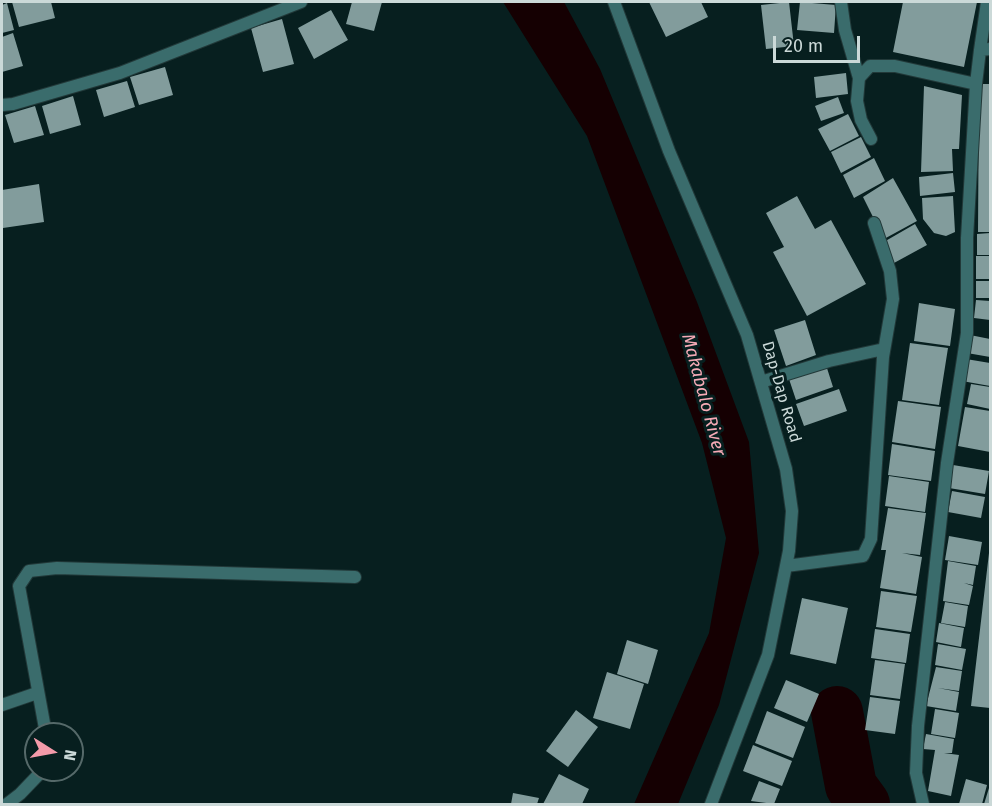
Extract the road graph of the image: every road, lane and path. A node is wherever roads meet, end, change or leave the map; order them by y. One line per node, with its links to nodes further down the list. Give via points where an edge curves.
1 (301, 2): 8 (street, via 120,73)
2 (614, 2): 12 (street, Dap-Dap Road, via 669,151 747,335)
3 (841, 2): 6 (street)
4 (987, 2): 5 (street)
5 (985, 50): 7 (street)
6 (859, 78): 7 (street, via 865,69 880,65); 9 (street, via 856,101)
7 (976, 84): 21 (street, via 967,333 947,463 918,726 916,773)
8 (2, 105)
9 (871, 139)
10 (874, 223): 11 (street, via 891,272 894,299)
11 (884, 349): 12 (street); 13 (street, via 871,539 863,556)
12 (761, 382): 13 (street, Dap-Dap Road, via 786,469 792,511)
13 (786, 566): 20 (street, Dap-Dap Road, via 768,656)
14 (355, 577): 15 (street, via 57,568 29,571 19,586)
15 (37, 693): 16 (street); 17 (street)
16 (2, 705)
17 (43, 722)
18 (32, 782): 19 (street)
19 (7, 804)
20 (711, 804)
21 (923, 804)

